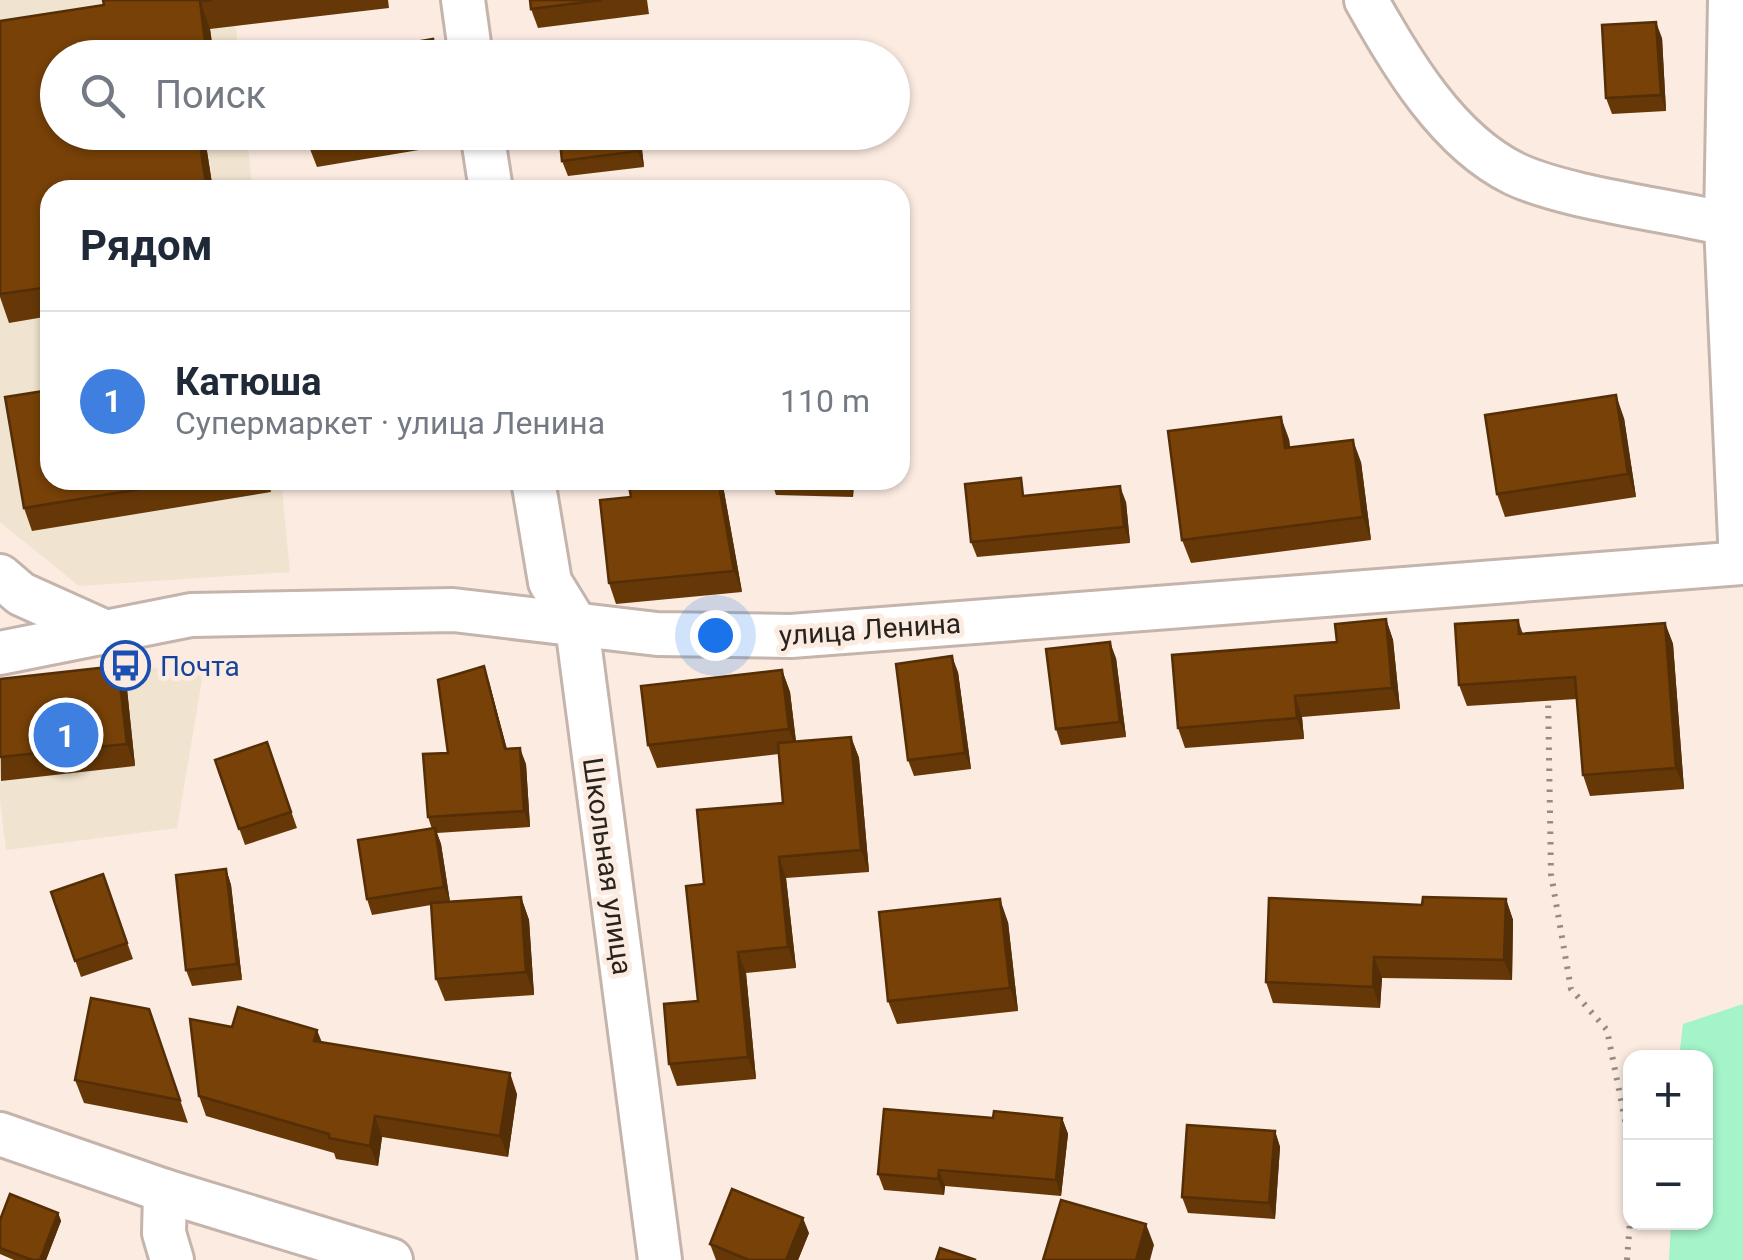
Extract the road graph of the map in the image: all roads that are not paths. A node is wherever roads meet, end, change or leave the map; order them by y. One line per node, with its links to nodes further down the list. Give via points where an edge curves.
1 (463, 0): 4 (street)
2 (1366, 0): 7 (street, via 1398,56 1460,134 1515,174)
3 (1730, 0): 7 (street)
4 (469, 40)
5 (484, 150): 6 (street)
6 (489, 180)
7 (1726, 224): 9 (street)
8 (535, 490): 11 (street, Школьная улица, via 550,582)
9 (1742, 563): 11 (street, улица Ленина, via 791,636)
10 (0, 576): 12 (street, via 21,594)
11 (577, 626): 12 (street, улица Ленина, via 453,610 191,615); 18 (street, Школьная улица)
12 (101, 630): 13 (street, улица Ленина)
13 (0, 654)
14 (0, 1134): 15 (street)
15 (165, 1192): 16 (street, via 164,1233); 17 (street)
16 (172, 1260)
17 (391, 1260)
18 (660, 1260)

